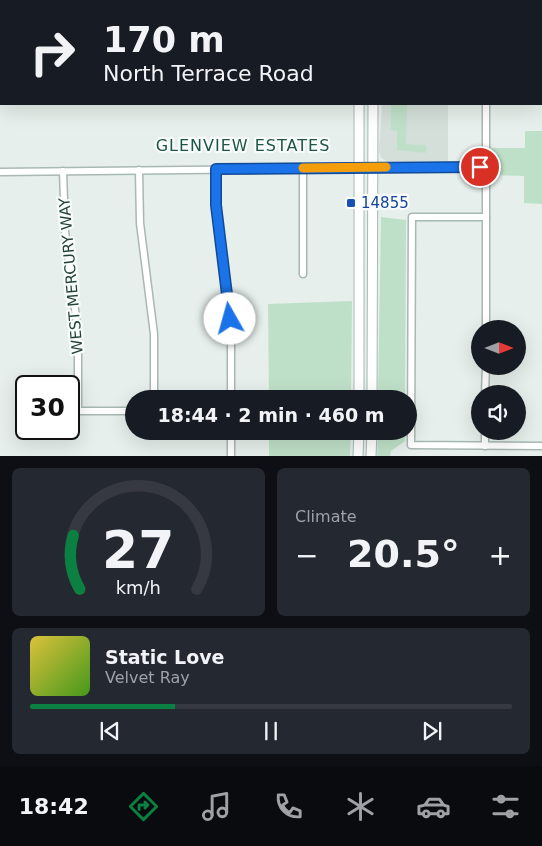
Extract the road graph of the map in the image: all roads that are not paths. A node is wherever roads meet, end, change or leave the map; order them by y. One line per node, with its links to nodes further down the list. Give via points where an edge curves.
1 (359, 105): 7 (main road)
2 (373, 105): 4 (main road)
3 (486, 105): 5 (street)
4 (373, 167): 5 (street); 7 (street); 18 (main road)
5 (486, 167): 12 (street)
6 (303, 168): 7 (street); 8 (street); 13 (street)
7 (359, 168): 17 (main road)
8 (216, 169): 9 (street); 16 (street, via 216,205 231,332)
9 (140, 170): 10 (street); 15 (street, via 140,223 154,334)
10 (63, 171): 11 (street); 19 (street, WEST MERCURY WAY, via 64,231 78,332 78,410)
11 (0, 172)
12 (486, 218): 14 (street); 24 (street, via 412,217 411,445)
13 (303, 274)
14 (486, 320)
15 (154, 390)
16 (231, 390)
17 (358, 390)
18 (372, 390)
19 (125, 411)
20 (231, 440): 26 (street)
21 (358, 440): 27 (main road)
22 (372, 440): 28 (main road)
23 (485, 440): 24 (street)
24 (485, 446): 25 (street)
25 (542, 446)
26 (231, 456)
27 (358, 456)
28 (371, 456)

